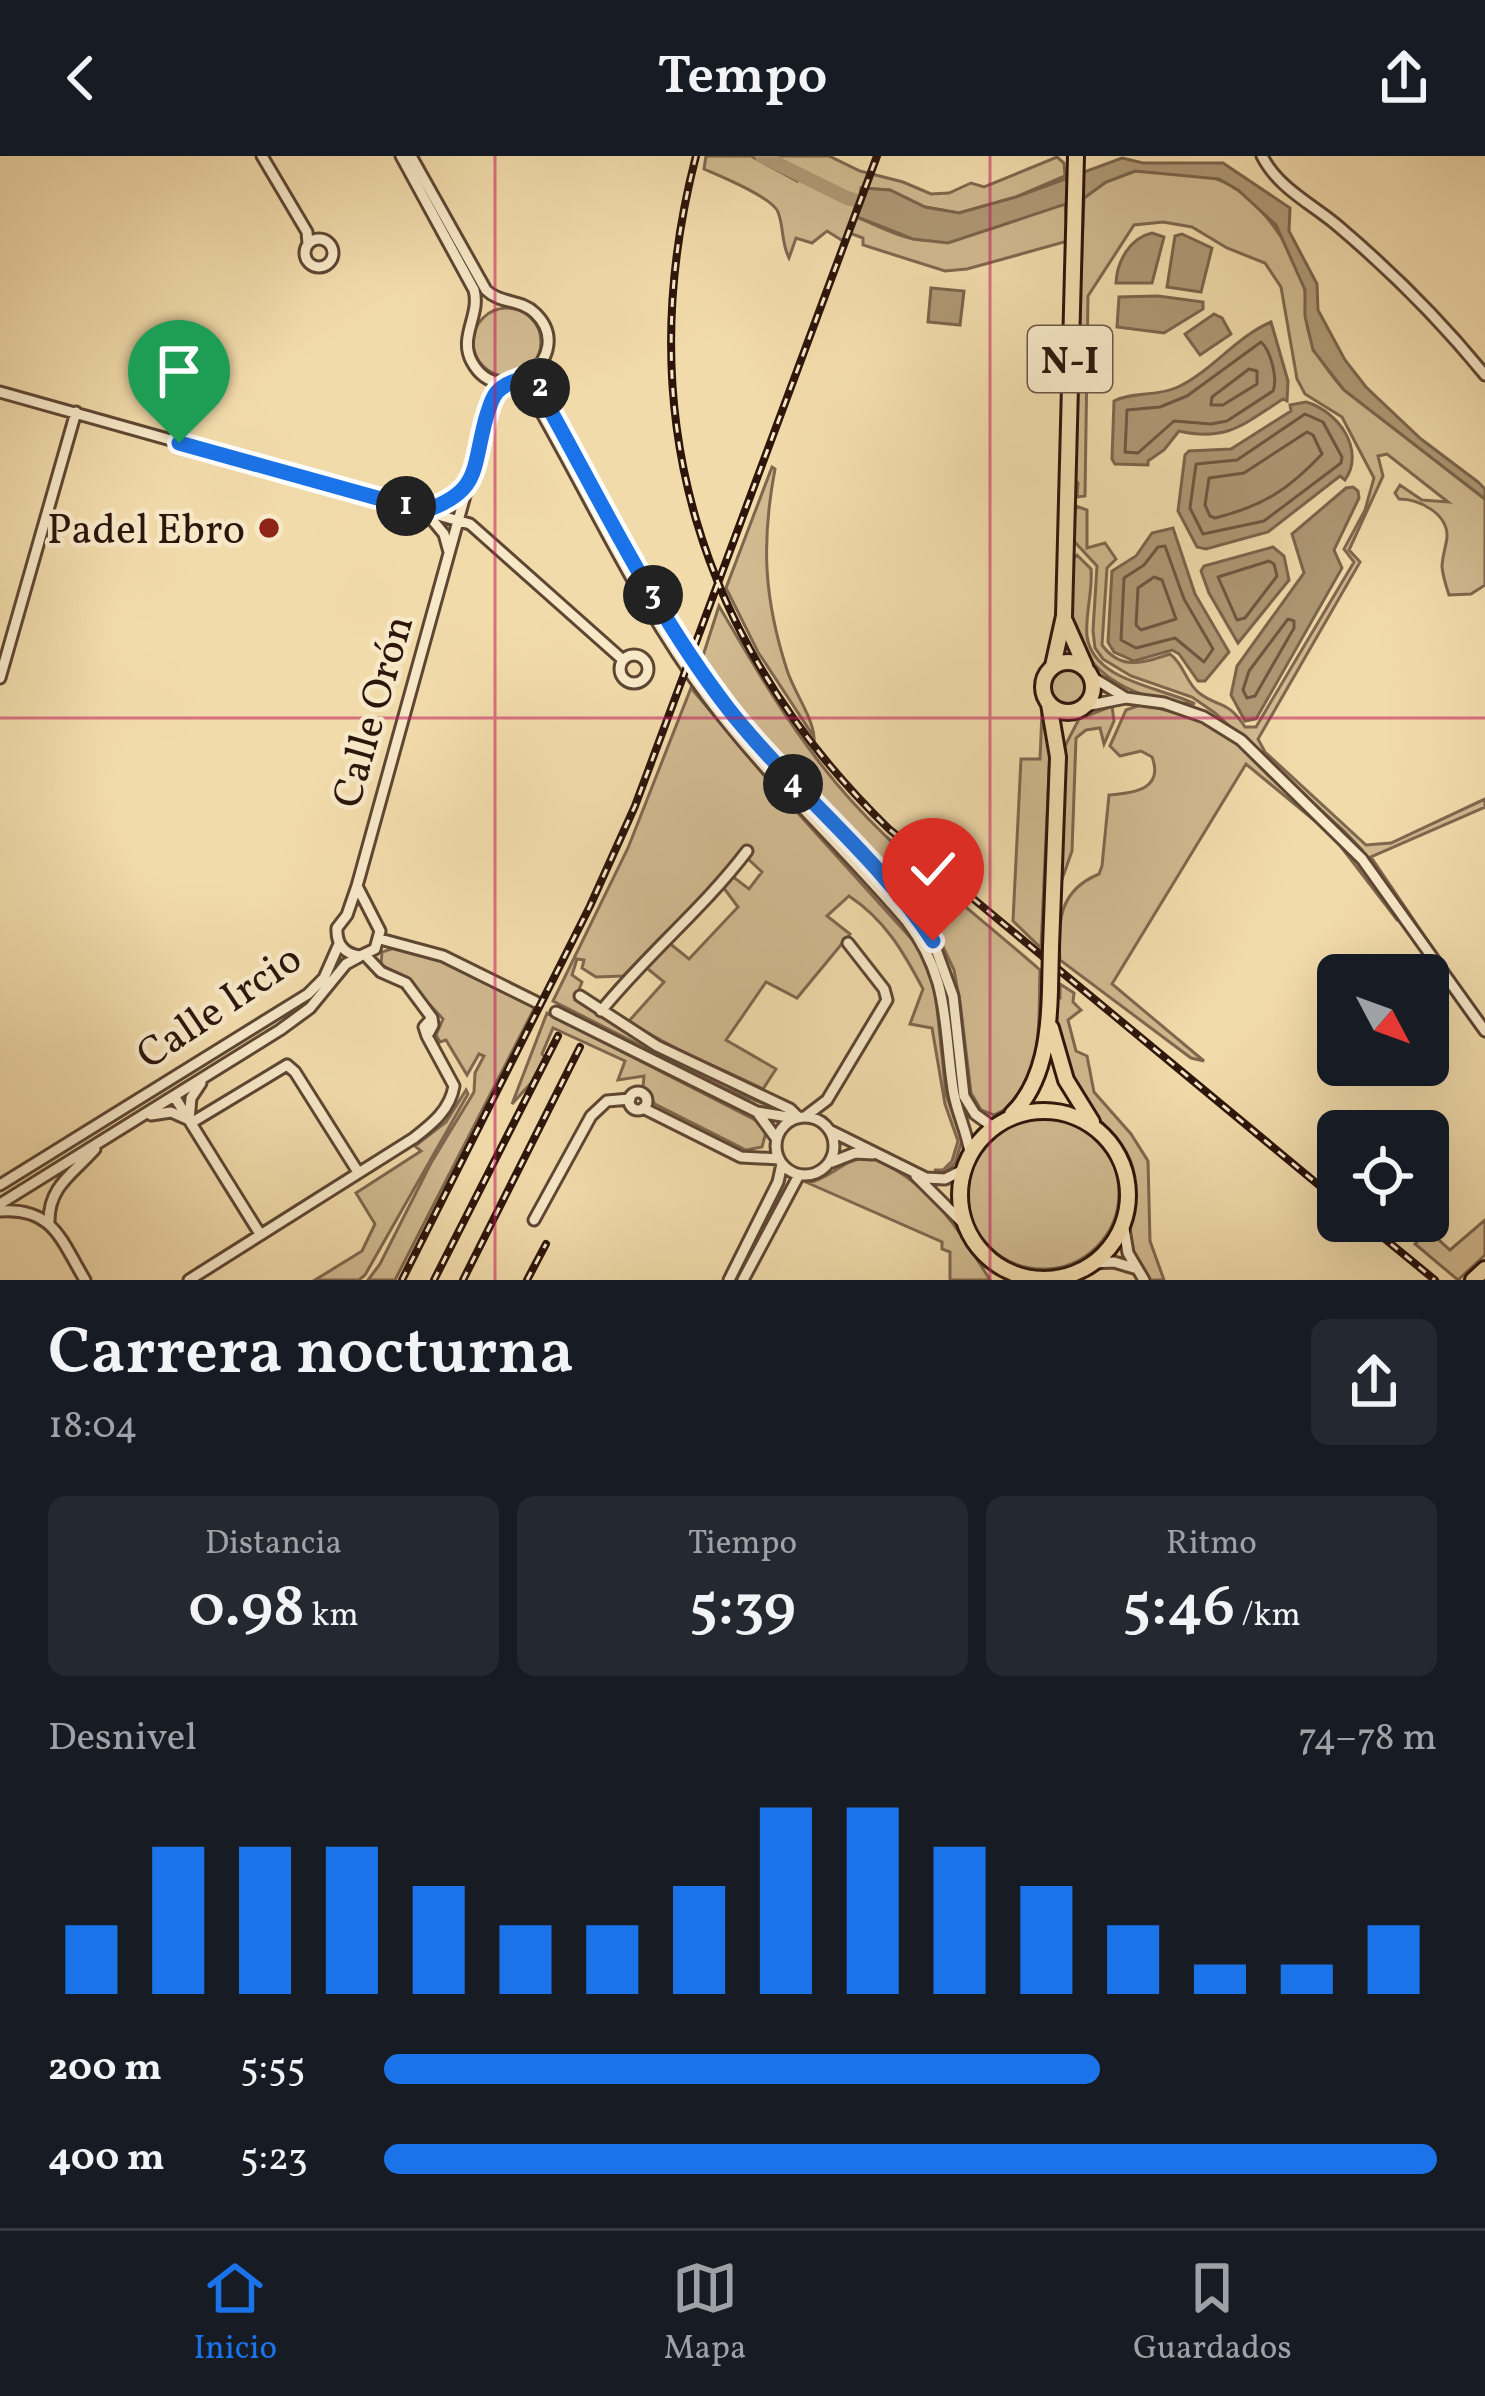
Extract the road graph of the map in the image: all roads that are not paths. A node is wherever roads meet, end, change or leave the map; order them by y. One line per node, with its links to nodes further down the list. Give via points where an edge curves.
1 (262, 156): 6 (street)
2 (401, 156): 8 (street, via 474,290)
3 (411, 156): 7 (street, via 486,290)
4 (1264, 159): 10 (street, via 1432,314)
5 (1076, 160): 20 (highway, N-I)
6 (311, 238)
7 (506, 302): 8 (street); 9 (street, via 528,307 544,325 548,348)
8 (473, 320): 11 (street, via 468,352)
9 (537, 370): 12 (street); 53 (street, via 544,399 701,672 933,941 953,996 964,1096)
10 (1485, 375)
11 (488, 378): 12 (street); 14 (street, Calle Orón)
12 (511, 383): 14 (street, Calle Orón); 58 (street, via 536,403 711,702 926,949 943,990 954,1094)
13 (0, 392): 15 (street)
14 (492, 398): 16 (street, Calle Orón)
15 (76, 412): 17 (street); 24 (street)
16 (467, 488): 17 (street); 18 (street, Calle Orón)
17 (424, 511): 18 (street); 19 (street)
18 (459, 520): 19 (street, Calle Orón); 21 (street)
19 (449, 554): 30 (street, Calle Orón)
20 (1064, 616): 22 (highway, N-I); 23 (highway, N-I)
21 (623, 660)
22 (1053, 666): 23 (highway, via 1072,662); 26 (highway, via 1042,686)
23 (1090, 675): 25 (street); 27 (highway, via 1093,693)
24 (0, 678)
25 (1126, 698): 27 (street); 42 (street, via 1204,717 1248,747 1362,859)
26 (1049, 704): 27 (highway, via 1062,712); 28 (highway)
27 (1081, 708): 28 (highway)
28 (1058, 757): 41 (highway, bridge)
29 (747, 851): 39 (street)
30 (357, 886): 31 (street, Calle Orón); 32 (street)
31 (347, 915): 32 (street); 35 (street, via 337,928)
32 (373, 917): 33 (street)
33 (380, 938): 36 (street); 38 (street, via 443,956)
34 (848, 943): 46 (street, via 887,1000)
35 (339, 944): 36 (street); 43 (street, Calle Ircio, via 316,988)
36 (363, 956): 44 (street, Calle Ircio, via 301,1015); 64 (street, via 406,983 432,1018 427,1036 452,1079 452,1098 427,1128)
37 (580, 996): 39 (street)
38 (536, 1002)
39 (601, 1010): 49 (street)
40 (556, 1012): 48 (street)
41 (1049, 1017): 51 (highway, via 1033,1083); 54 (highway, via 1061,1069)
42 (1485, 1031)
43 (206, 1056): 45 (street, via 176,1081); 47 (street, Calle Ircio)
44 (205, 1077): 45 (street, Calle Ircio); 52 (street, via 191,1098)
45 (174, 1096): 47 (street, Calle Ircio, via 160,1091); 50 (street, Calle Ircio); 52 (street)
46 (827, 1100): 49 (street); 55 (street)
47 (122, 1110): 67 (street, Calle Ircio)
48 (757, 1112): 49 (street); 56 (street)
49 (799, 1117): 55 (street); 56 (street)
50 (140, 1118): 52 (street, via 162,1111); 57 (street, Calle Ircio)
51 (1008, 1118): 53 (highway); 54 (highway, via 1053,1110)
52 (190, 1121): 64 (street, via 289,1066); 73 (street)
53 (993, 1127): 58 (highway)
54 (1096, 1128): 71 (highway, via 1127,1178)
55 (830, 1129): 59 (street); 62 (street, via 835,1149)
56 (776, 1140): 60 (street); 61 (street)
57 (102, 1142): 68 (street, Calle Ircio); 70 (street, via 56,1189)
58 (970, 1153): 63 (highway)
59 (878, 1154): 62 (street); 65 (street)
60 (762, 1158): 61 (street); 69 (street, via 741,1157 647,1108 641,1094 607,1101 591,1115)
61 (780, 1162): 66 (street); 81 (street, via 782,1174)
62 (827, 1165): 66 (street)
63 (963, 1170): 65 (street, via 935,1180); 72 (highway)
64 (358, 1172): 73 (street)
65 (912, 1172): 72 (street)
66 (799, 1175): 82 (street)
67 (0, 1185)
68 (0, 1207): 70 (street)
69 (534, 1220)
70 (49, 1221): 79 (street)
71 (1123, 1223): 75 (highway); 76 (street)
72 (964, 1224): 74 (highway)
73 (260, 1234): 80 (street)
74 (989, 1260): 78 (highway, via 1031,1278); 83 (highway)
75 (1093, 1263): 76 (street); 78 (highway)
76 (1136, 1269): 84 (street)
77 (1485, 1269): 85 (highway)
78 (1060, 1279)
79 (85, 1280)
80 (189, 1280)
81 (729, 1280)
82 (743, 1280)
83 (997, 1280)
84 (1144, 1280)
85 (1474, 1280)

